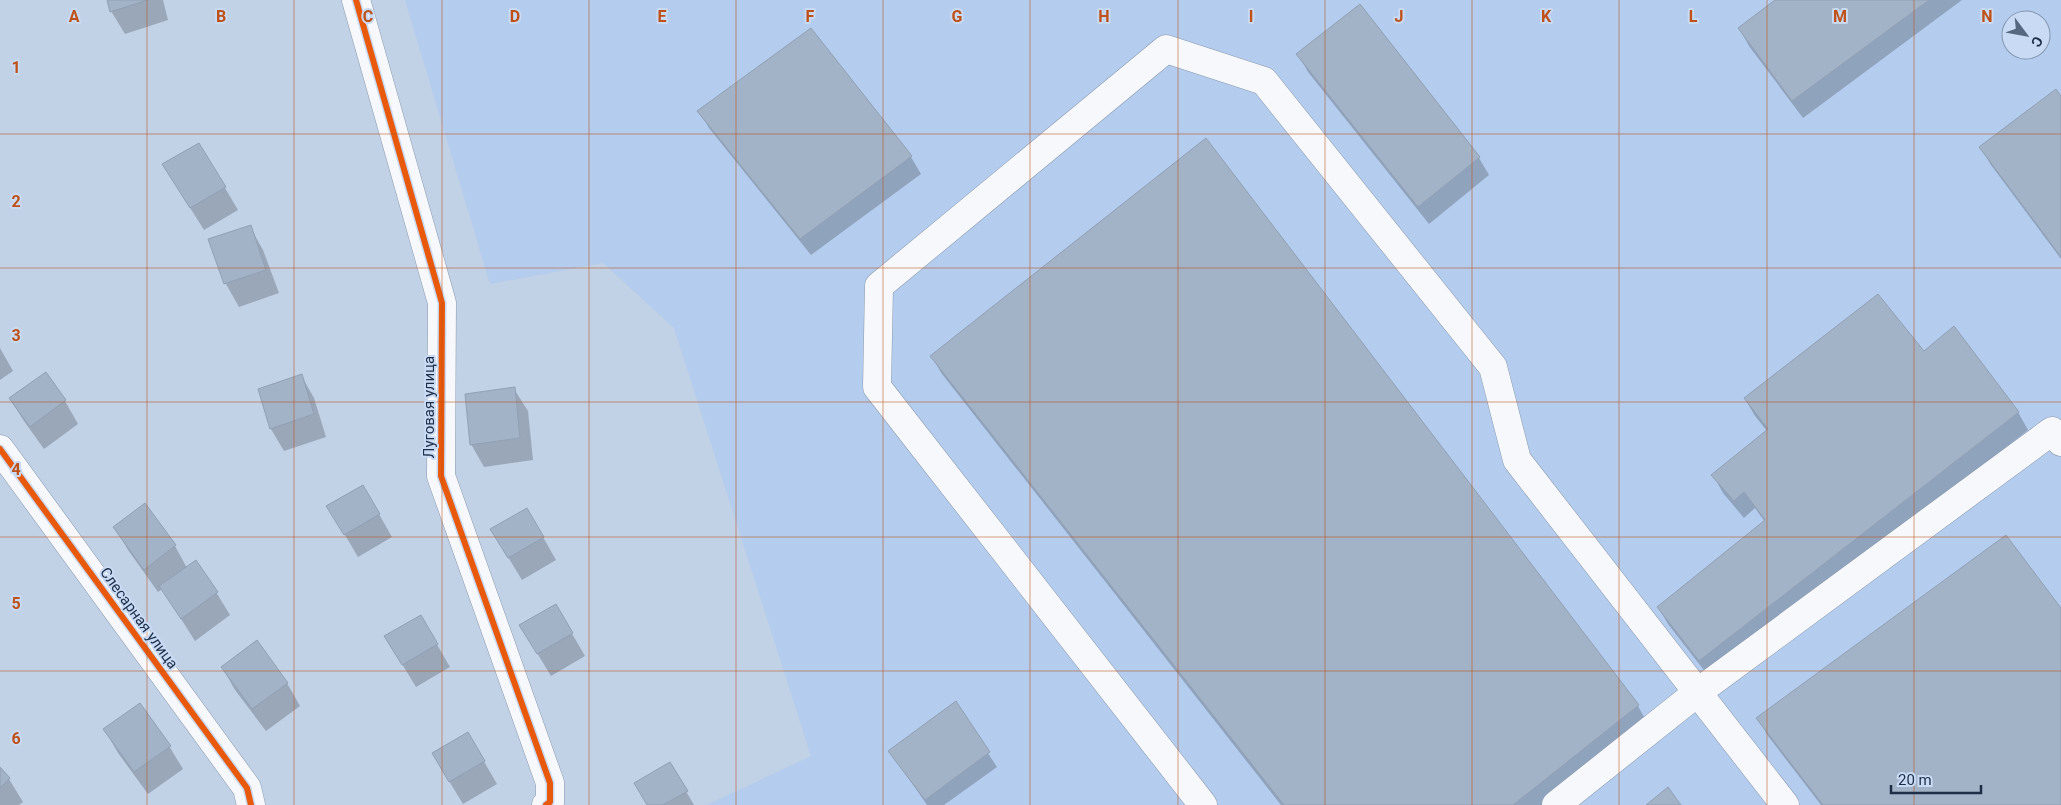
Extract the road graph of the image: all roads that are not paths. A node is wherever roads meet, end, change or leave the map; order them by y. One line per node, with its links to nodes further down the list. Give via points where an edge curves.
1 (356, 0): 6 (street, Луговая улица, via 442,303 441,476 550,783 550,802)
2 (2061, 442): 4 (street, via 2052,431)
3 (0, 449): 5 (street, Слесарная улица, via 247,788)
4 (1698, 692): 7 (street, via 1516,460 1493,367 1264,81 1166,49 879,286 877,387); 8 (street); 9 (street)
5 (251, 805)
6 (546, 805)
7 (1203, 805)
8 (1556, 805)
9 (1785, 805)

